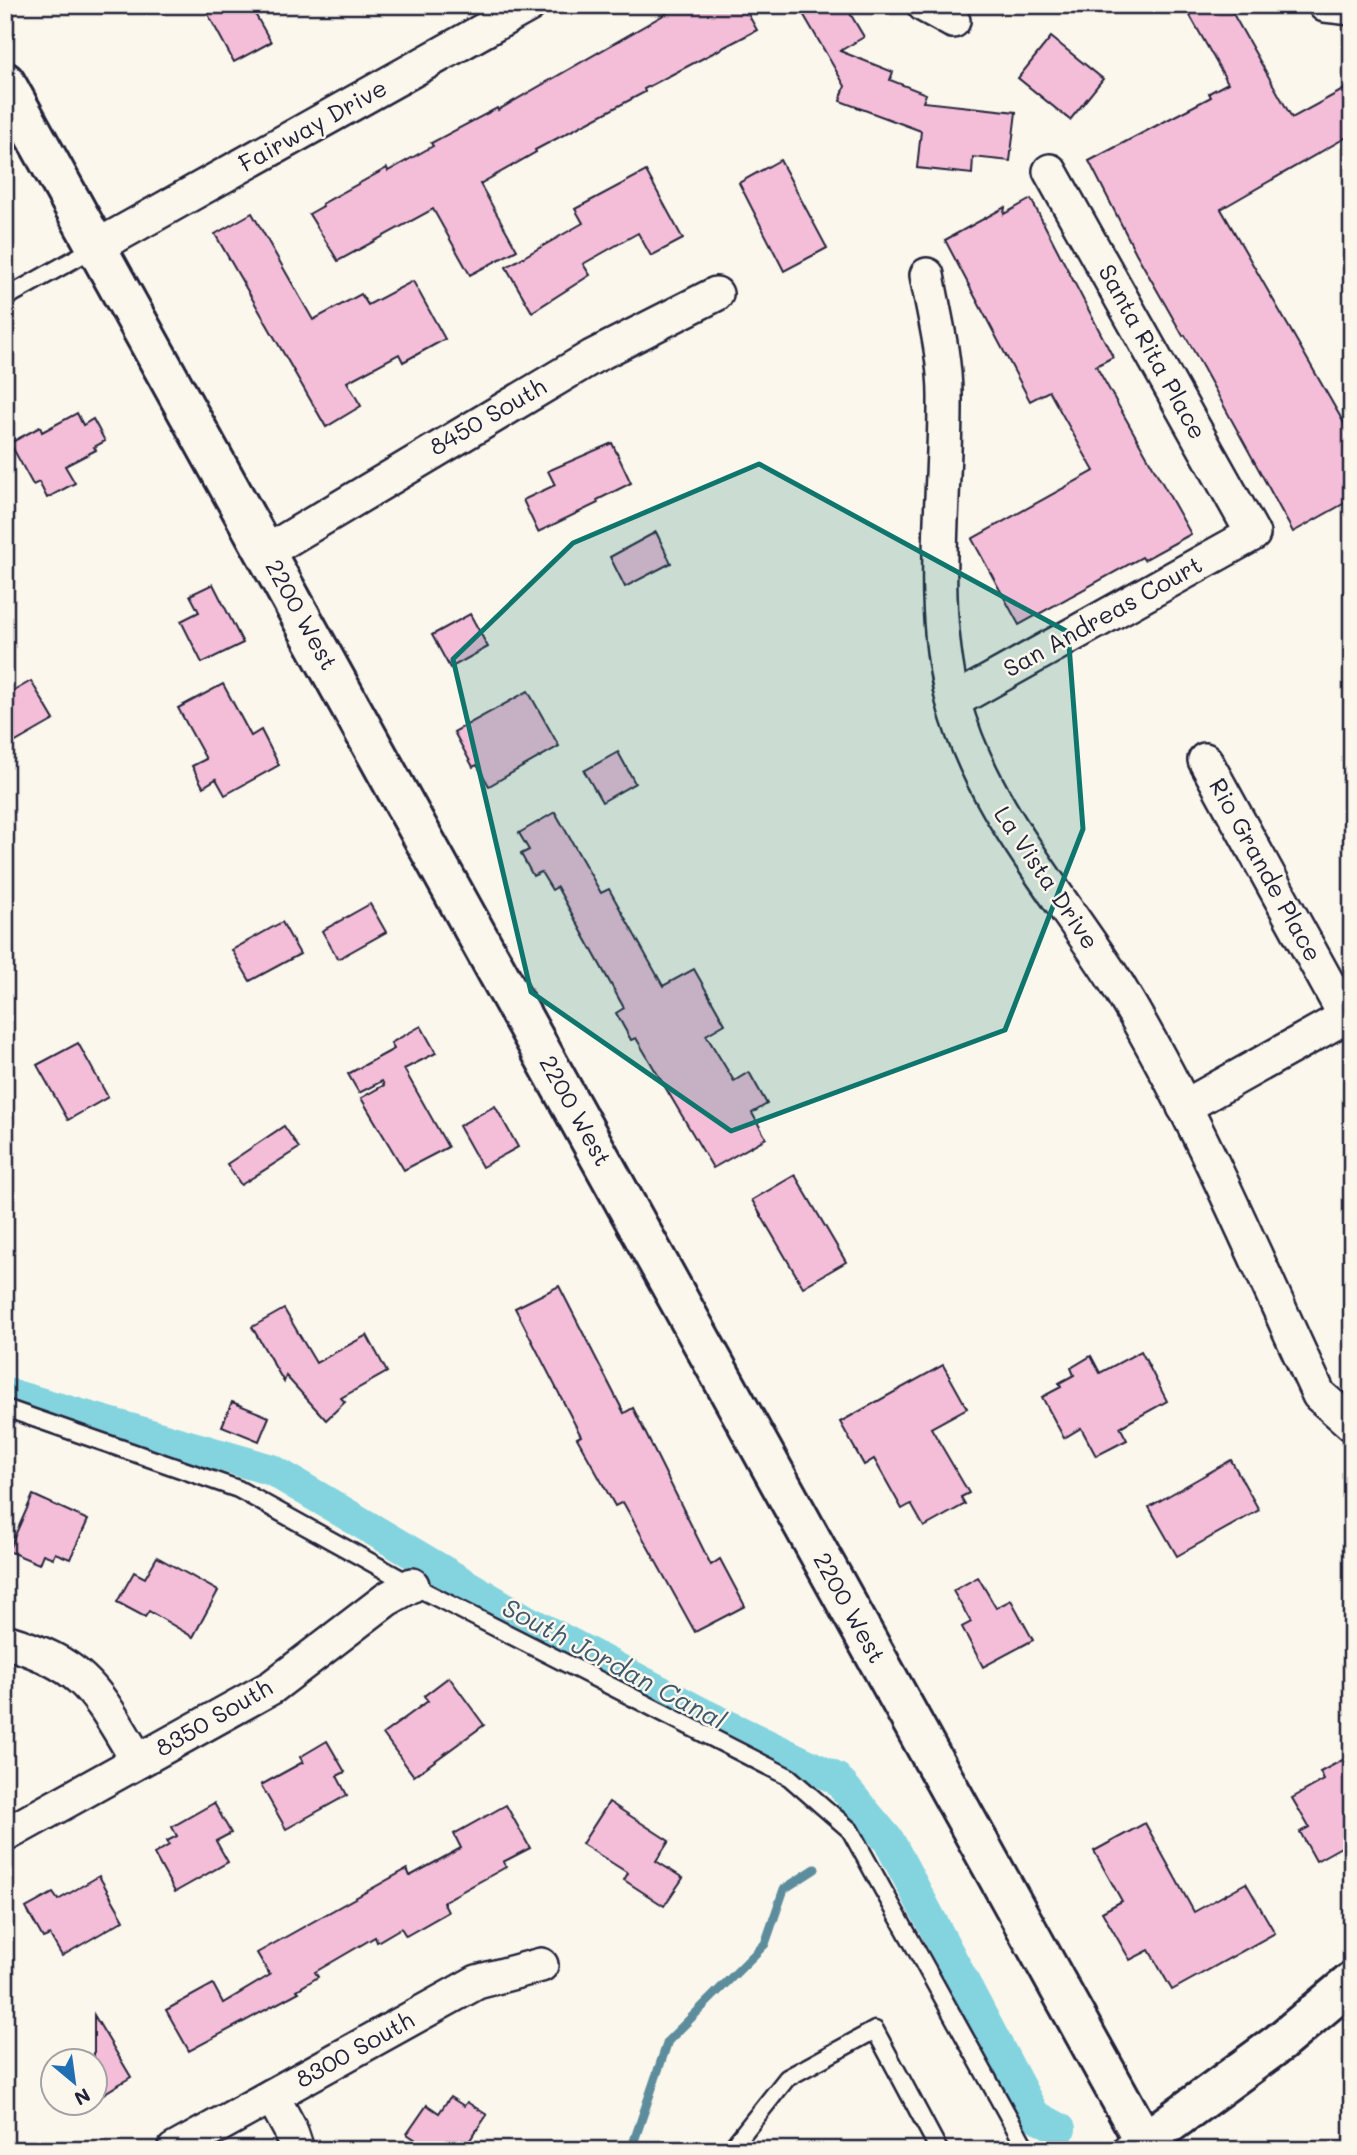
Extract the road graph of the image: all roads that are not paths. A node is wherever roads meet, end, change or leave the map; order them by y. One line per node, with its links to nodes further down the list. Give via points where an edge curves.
1 (529, 5): 8 (street, Fairway Drive)
2 (924, 5): 5 (street)
3 (1325, 5): 4 (street)
4 (1352, 8)
5 (953, 21)
6 (5, 82): 8 (street, 2200 West)
7 (1051, 171): 12 (street, Santa Rita Place)
8 (96, 247): 11 (lane); 13 (street, 2200 West)
9 (927, 275): 14 (street, La Vista Drive, via 945,391 937,573)
10 (716, 294): 13 (street, 8450 South, via 581,363)
11 (5, 298)
12 (1253, 534): 14 (street, San Andreas Court)
13 (265, 552): 27 (street, 2200 West)
14 (954, 701): 17 (street, La Vista Drive, via 992,797 1117,985)
15 (1205, 760): 16 (street, Rio Grande Place)
16 (1349, 1015): 17 (street)
17 (1184, 1107): 19 (street, La Vista Drive, via 1319,1395)
18 (5, 1408): 20 (lane, via 238,1489)
19 (1352, 1424)
20 (412, 1585): 22 (street, 8350 South, via 272,1687); 32 (lane, via 789,1777 849,1830)
21 (5, 1641): 22 (street, via 67,1665 93,1689)
22 (138, 1761): 23 (street, 8350 South)
23 (5, 1835)
24 (541, 1965): 26 (street, 8300 South, via 477,1982)
25 (1352, 1982): 27 (street)
26 (272, 2096): 28 (street, 8300 South); 29 (street)
27 (1144, 2147)
28 (174, 2150)
29 (297, 2150)
30 (730, 2150): 31 (lane, via 787,2078 876,2030)
31 (939, 2150)
32 (1027, 2150)

